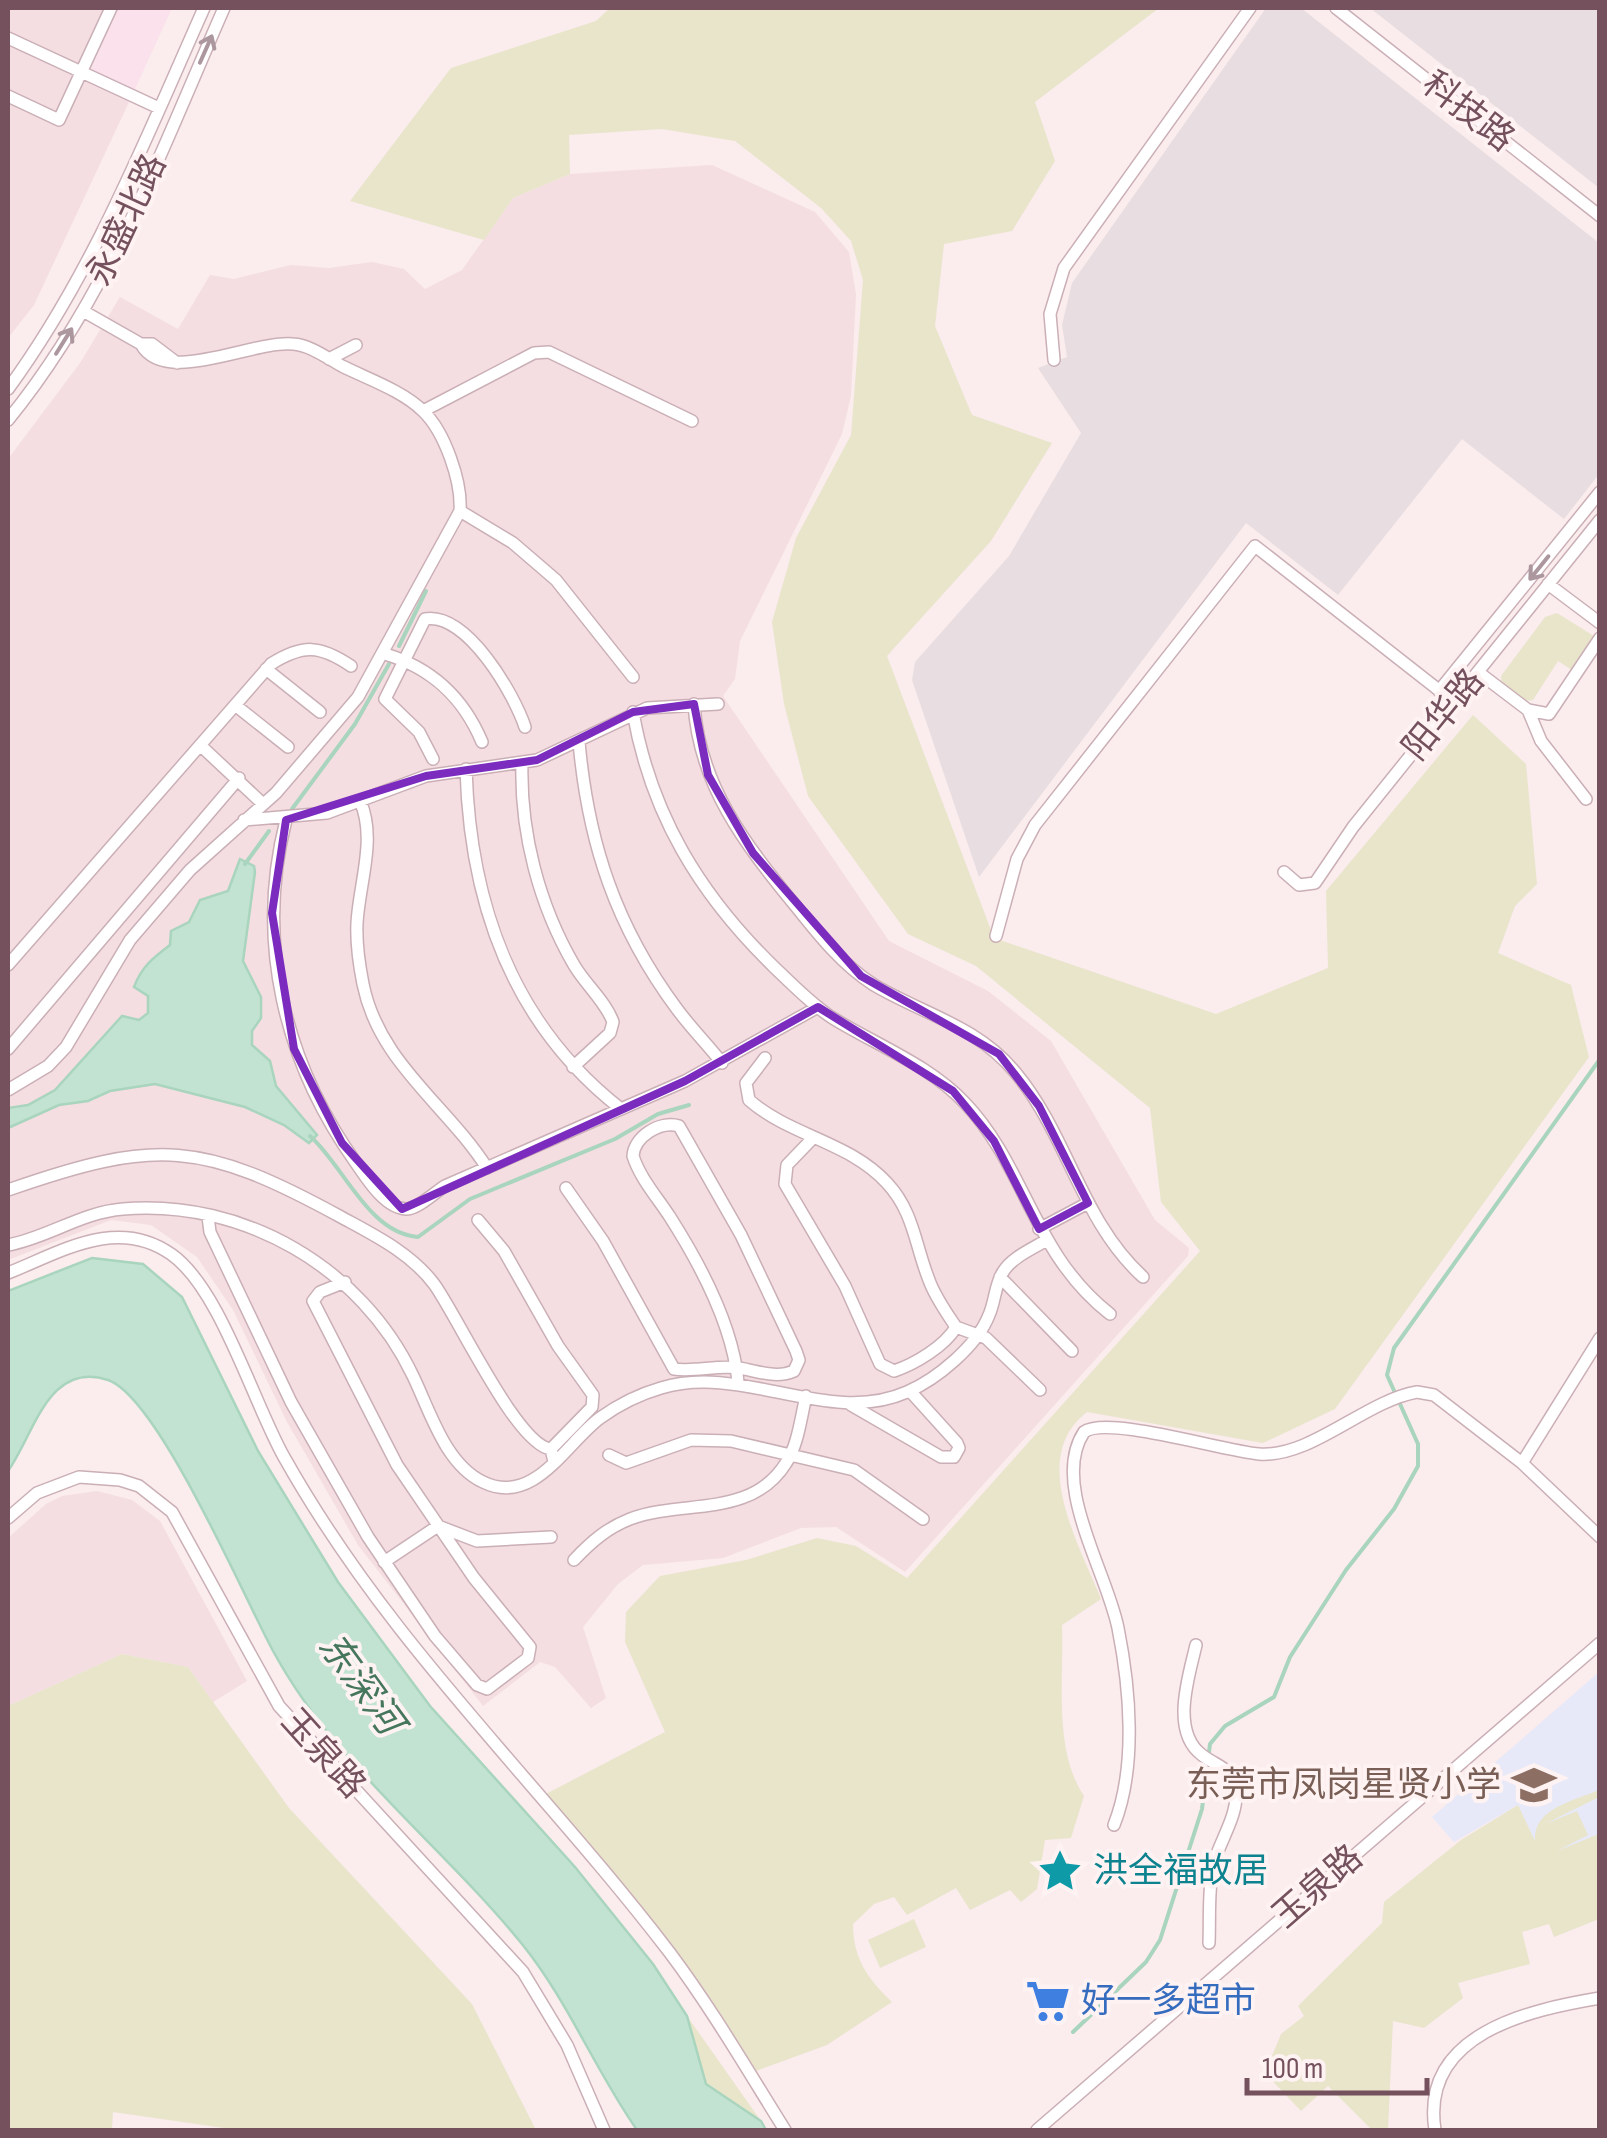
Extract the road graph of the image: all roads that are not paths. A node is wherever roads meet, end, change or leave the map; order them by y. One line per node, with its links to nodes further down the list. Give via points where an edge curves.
1 (111, 8): 7 (street)
2 (204, 8): 9 (street, 永盛北路)
3 (224, 8): 11 (street, 永盛北路, one-way to 3)
4 (1250, 8): 14 (street, via 1064,268 1050,314)
5 (1336, 8): 10 (street, 科技路)
6 (8, 38): 7 (street)
7 (81, 72): 8 (street, via 59,120); 9 (street)
8 (8, 96)
9 (159, 108): 15 (street, 永盛北路, via 72,292)
10 (1600, 216)
11 (83, 311): 13 (street, via 177,363 279,344 302,345); 17 (street, 永盛北路, one-way to 11)
12 (356, 346): 13 (street)
13 (329, 358): 16 (street)
14 (1054, 360)
15 (8, 389)
16 (423, 411): 18 (street, via 534,353 549,352); 20 (street, via 458,484)
17 (8, 420)
18 (692, 421)
19 (1600, 492): 31 (street, 阳华路, one-way to 31)
20 (460, 511): 25 (street); 30 (street, via 513,542 556,580)
21 (1600, 520): 22 (street, 阳华路)
22 (1548, 584): 23 (street); 29 (street, 阳华路)
23 (1600, 622)
24 (1600, 638): 36 (street, via 1549,714)
25 (385, 654): 26 (street); 50 (street, via 334,726)
26 (403, 659): 39 (street, via 420,624 438,619 494,666); 40 (street, via 452,692); 44 (street, via 385,699 419,732)
27 (350, 666): 28 (street, via 329,651 304,647)
28 (266, 669): 35 (street); 37 (street)
29 (1478, 672): 32 (street, 阳华路); 36 (street)
30 (633, 677)
31 (1440, 691): 32 (street); 54 (street, via 1255,546 1034,825 1017,859)
32 (1454, 702): 53 (street, 阳华路, via 1315,883 1300,885)
33 (694, 704): 34 (street); 38 (street); 67 (street, via 708,775 753,853 861,976 964,1029 1006,1062 1040,1106)
34 (718, 704)
35 (234, 705): 42 (street); 43 (street)
36 (1528, 710): 48 (street, via 1540,741)
37 (320, 712)
38 (633, 712): 41 (street); 56 (street, via 660,810 688,867 758,951)
39 (526, 727)
40 (482, 742)
41 (579, 742): 45 (street); 59 (street, via 596,854 618,914 651,972)
42 (200, 745): 47 (street); 55 (street)
43 (288, 748)
44 (434, 759)
45 (522, 763): 46 (street); 60 (street, via 525,817 544,898 566,952 613,1022 610,1033)
46 (466, 769): 49 (street); 60 (street, via 471,849 496,942 523,1002)
47 (239, 778): 50 (street); 57 (street)
48 (1586, 799)
49 (360, 801): 52 (street); 64 (street, via 366,838 357,944 369,1007 403,1071)
50 (262, 804): 51 (street)
51 (244, 820): 52 (street); 61 (street, via 190,870 121,951 66,1047)
52 (286, 820): 64 (street, via 272,913 277,974 294,1049 325,1116 380,1194 402,1209)
53 (1284, 872)
54 (996, 936)
55 (8, 965)
56 (818, 1007): 59 (street); 70 (street, via 936,1077 966,1104 994,1141)
57 (8, 1049)
58 (765, 1058): 63 (street, via 746,1083 749,1100)
59 (722, 1063): 62 (street)
60 (573, 1067): 62 (street)
61 (8, 1090)
62 (620, 1109): 64 (street)
63 (812, 1138): 77 (street, via 854,1156 888,1184 912,1219 933,1290); 77 (street, via 787,1165 784,1184 845,1286 880,1364 903,1368 944,1342)
64 (486, 1168)
65 (566, 1188): 81 (street, via 603,1240 666,1363 686,1370)
66 (8, 1190): 87 (street, via 79,1166 146,1154 216,1160 278,1182 417,1264 461,1323 498,1396 535,1443)
67 (1088, 1203): 70 (street); 74 (street, via 1112,1248)
68 (208, 1216): 71 (street, via 122,1208); 75 (street, via 277,1240); 98 (street, via 290,1402)
69 (478, 1220): 87 (street, via 593,1394 592,1408)
70 (1042, 1235): 73 (street); 76 (street, via 1078,1286)
71 (8, 1245)
72 (8, 1273): 106 (street, via 114,1235 160,1246 188,1268 210,1300 282,1453 367,1591 669,1952)
73 (1000, 1277): 78 (street); 80 (street)
74 (1143, 1278)
75 (345, 1282): 90 (street, via 396,1344 448,1446 475,1478 494,1486 522,1485); 94 (street, via 314,1295 315,1308 365,1408)
76 (1110, 1314)
77 (956, 1326): 78 (street)
78 (978, 1334): 83 (street); 84 (street)
79 (1600, 1338): 91 (street)
80 (1072, 1350)
81 (737, 1368): 81 (street, via 688,1248 633,1156 636,1143 664,1125 685,1134 799,1360 785,1376); 82 (street)
82 (738, 1382): 85 (street); 90 (street, via 686,1382 640,1396 599,1420)
83 (1040, 1390)
84 (910, 1391): 86 (street); 86 (street, via 957,1443 954,1457 941,1457)
85 (806, 1396): 86 (street); 89 (street)
86 (843, 1401)
87 (550, 1449): 90 (street)
88 (609, 1455): 89 (street, via 626,1463 677,1443 710,1439)
89 (790, 1456): 93 (street, via 854,1470); 97 (street, via 742,1500 632,1519 598,1536)
90 (554, 1462)
91 (1522, 1463): 96 (street); 101 (street, via 1434,1396 1404,1394 1278,1452 1110,1424 1092,1427 1073,1456 1073,1488 1114,1610 1125,1682 1127,1786)
92 (8, 1518): 105 (street, 玉泉路, via 37,1493 80,1478 140,1486 164,1504 278,1706 523,1972 553,2018)
93 (923, 1519)
94 (438, 1526): 95 (street, via 477,1541); 98 (street); 98 (street, via 530,1647 528,1658 487,1689 477,1686 436,1636)
95 (552, 1536)
96 (1600, 1537)
97 (574, 1560)
98 (384, 1562)
99 (1600, 1643): 104 (street, 玉泉路)
100 (1196, 1645): 102 (street, via 1185,1710 1190,1737 1234,1778 1236,1801 1214,1866)
101 (1114, 1824)
102 (1209, 1944)
103 (1600, 1998): 107 (street, via 1547,2007 1484,2031 1439,2082 1432,2100)
104 (1045, 2128)
105 (604, 2130)
106 (786, 2130)
107 (1435, 2130)

